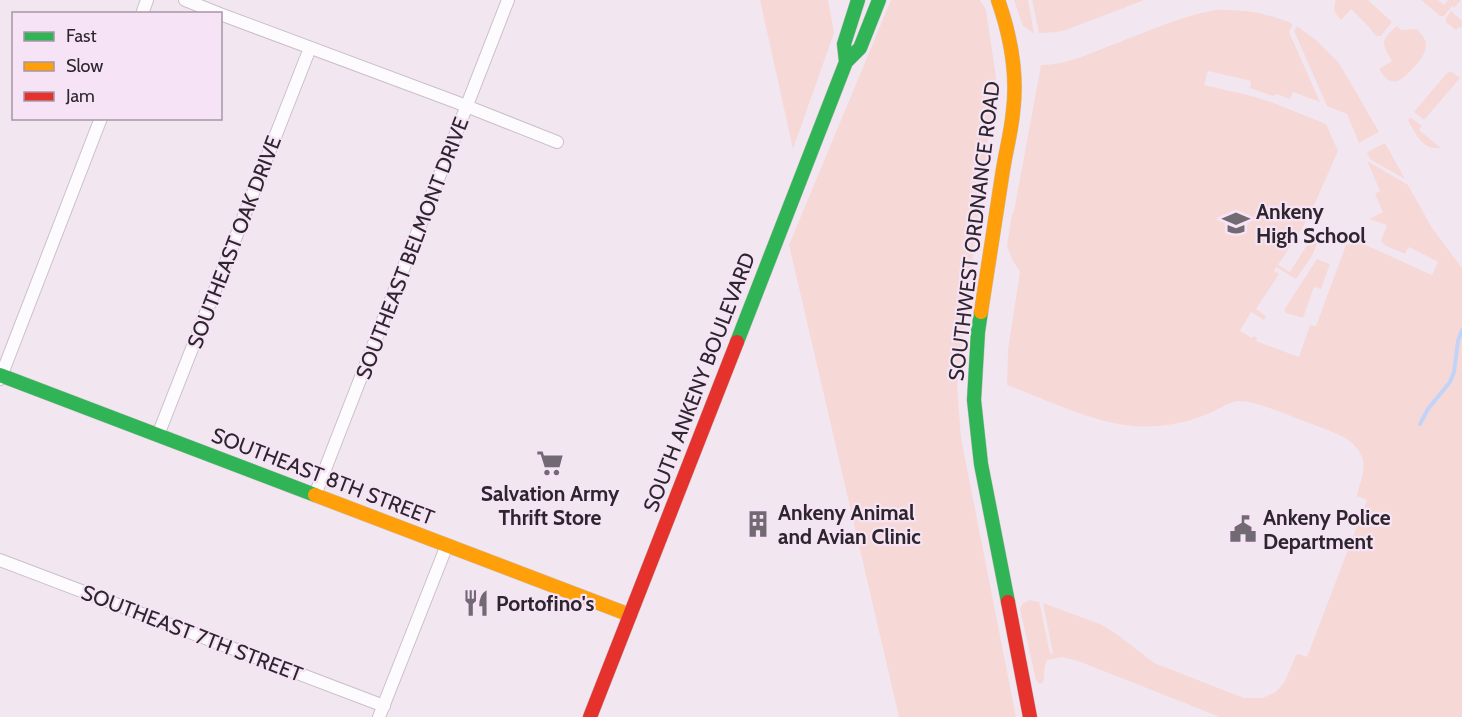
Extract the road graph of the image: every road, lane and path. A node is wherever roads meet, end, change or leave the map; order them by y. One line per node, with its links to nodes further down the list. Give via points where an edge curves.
1 (185, 0): 6 (street)
2 (508, 0): 10 (street, SOUTHEAST BELMONT DRIVE)
3 (858, 0): 9 (street, SOUTH ANKENY BOULEVARD, via 844,44)
4 (879, 0): 9 (street, SOUTH ANKENY BOULEVARD, via 860,48)
5 (998, 0): 21 (street, SOUTHWEST ORDNANCE ROAD, via 1011,41 1016,86 978,332 974,400 994,538)
6 (215, 12)
7 (222, 15): 8 (street)
8 (310, 48): 10 (street); 14 (street, SOUTHEAST OAK DRIVE)
9 (846, 62): 18 (street, SOUTH ANKENY BOULEVARD)
10 (468, 107): 12 (street); 15 (street, SOUTHEAST BELMONT DRIVE)
11 (100, 120): 13 (street)
12 (557, 142)
13 (0, 376): 14 (street, SOUTHEAST 8TH STREET)
14 (158, 435): 15 (street, SOUTHEAST 8TH STREET)
15 (315, 495): 16 (street, SOUTHEAST 8TH STREET)
16 (447, 545): 18 (street, SOUTHEAST 8TH STREET); 19 (street)
17 (0, 560): 19 (street, SOUTHEAST 7TH STREET)
18 (630, 615): 20 (street, SOUTH ANKENY BOULEVARD)
19 (382, 711)
20 (590, 717)
21 (1030, 717)

